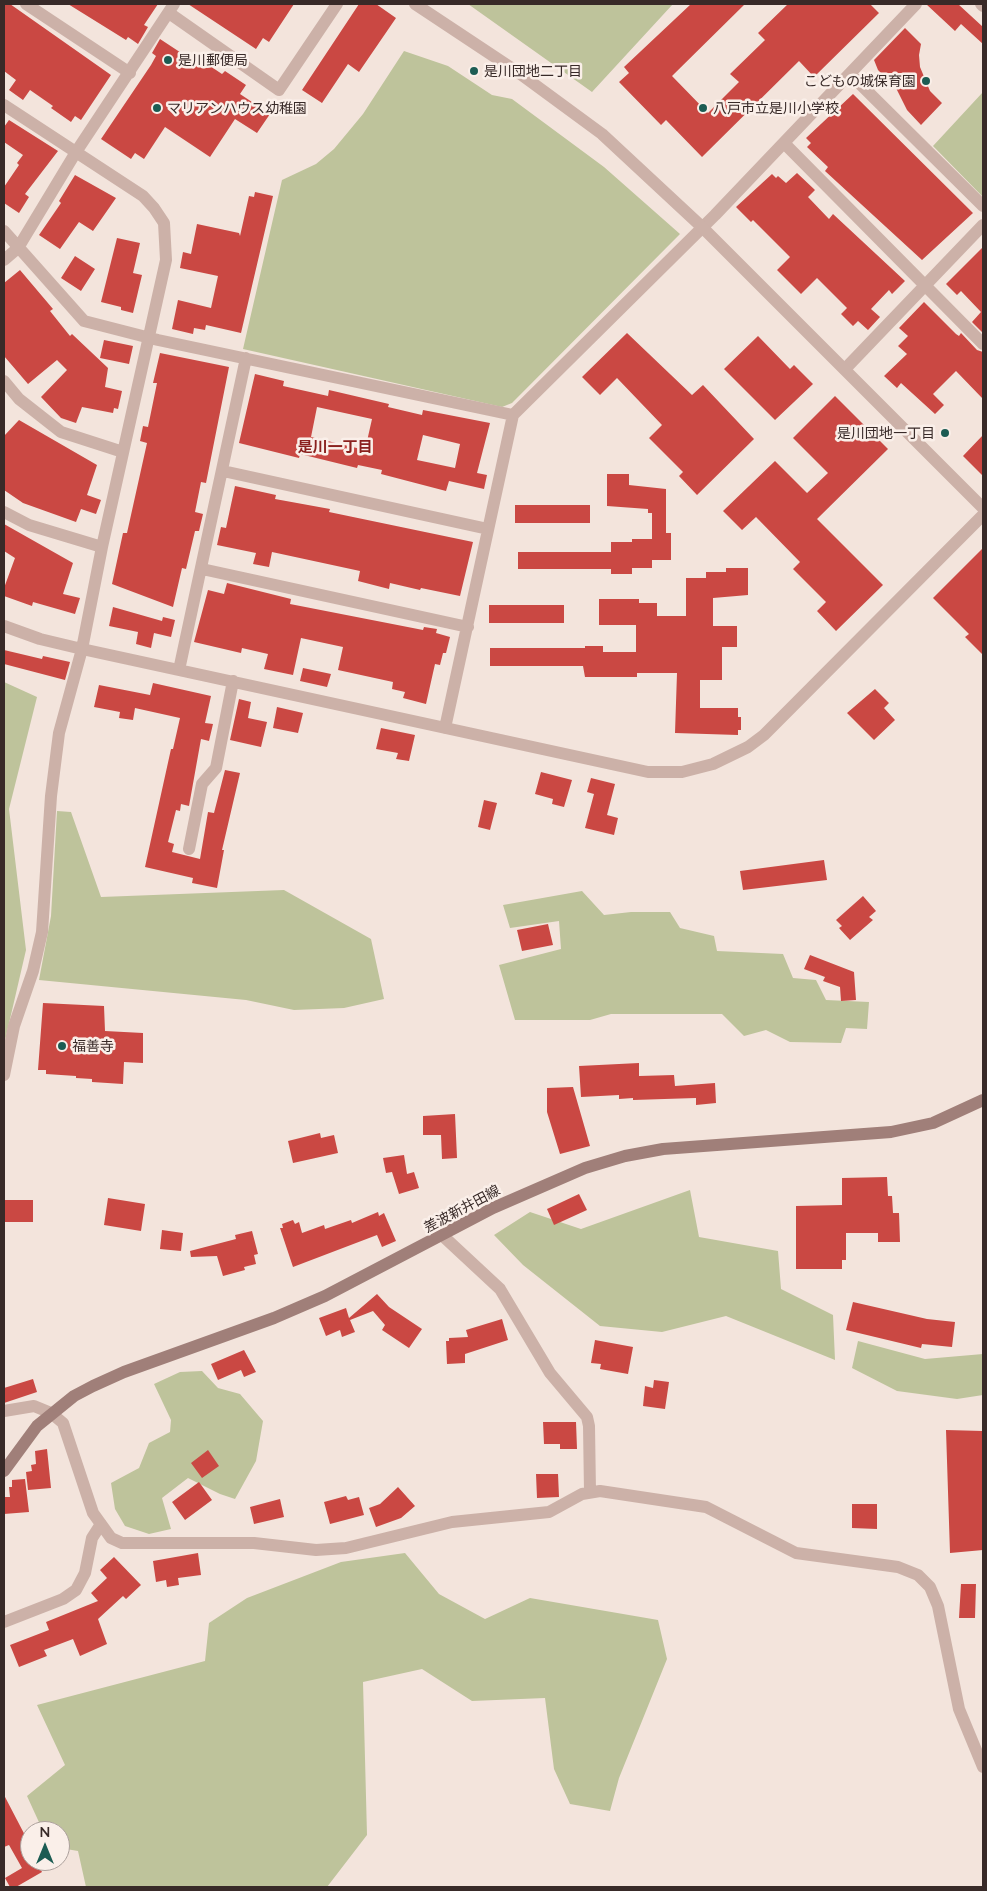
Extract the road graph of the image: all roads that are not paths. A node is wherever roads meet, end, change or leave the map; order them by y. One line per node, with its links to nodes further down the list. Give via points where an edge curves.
1 (26, 4): 6 (street)
2 (338, 4): 5 (street, via 279,90)
3 (415, 4): 13 (street, via 519,73 602,134)
4 (916, 4): 7 (street)
5 (171, 8): 6 (street)
6 (130, 73): 10 (street)
7 (850, 74): 9 (street); 11 (street)
8 (4, 105): 10 (street)
9 (784, 143): 13 (street); 17 (street)
10 (76, 152): 15 (street); 18 (street, via 142,196 164,223 166,260)
11 (983, 206)
12 (983, 225): 17 (street)
13 (702, 227): 21 (street); 23 (street)
14 (4, 231): 15 (street)
15 (18, 248): 16 (street); 18 (street, via 84,321)
16 (4, 260)
17 (926, 286): 19 (street); 21 (street)
18 (148, 338): 20 (street); 24 (street)
19 (983, 344)
20 (246, 358): 23 (street); 25 (street)
21 (845, 369): 26 (street)
22 (4, 381): 24 (street, via 19,399 61,432)
23 (513, 415): 29 (street)
24 (123, 452): 30 (street)
25 (223, 471): 29 (street); 31 (street)
26 (983, 508)
27 (4, 512): 30 (street, via 29,526)
28 (983, 515): 37 (street, via 764,735 748,747 713,764 682,772 648,772)
29 (488, 529): 33 (street)
30 (102, 547): 34 (street)
31 (202, 569): 33 (street); 35 (street)
32 (4, 626): 34 (street)
33 (468, 627): 37 (street)
34 (82, 649): 35 (street); 39 (street, via 59,733 51,796 42,932 33,971 14,1026)
35 (179, 670): 36 (street)
36 (232, 681): 37 (street); 38 (street, via 216,768 202,784)
37 (445, 728)
38 (189, 849)
39 (4, 1075)
40 (983, 1100): 41 (main road, 差波新井田線, via 933,1123 891,1132 663,1148 626,1156 547,1183)
41 (442, 1236): 43 (main road, 差波新井田線, via 326,1296 93,1386); 45 (street, via 500,1289 550,1373 587,1417)
42 (4, 1411): 43 (street, via 34,1406)
43 (51, 1413): 44 (main road, 差波新井田線, via 37,1426); 46 (street, via 62,1423 93,1513)
44 (4, 1471)
45 (590, 1492): 46 (street, via 550,1512 452,1522 346,1548 316,1550 254,1543 122,1543 112,1538); 48 (street, via 706,1507 796,1552 898,1567 918,1576 930,1587 938,1606 957,1700)
46 (101, 1524): 47 (street, via 92,1538 85,1573 76,1590 63,1600)
47 (4, 1622)
48 (983, 1766)

